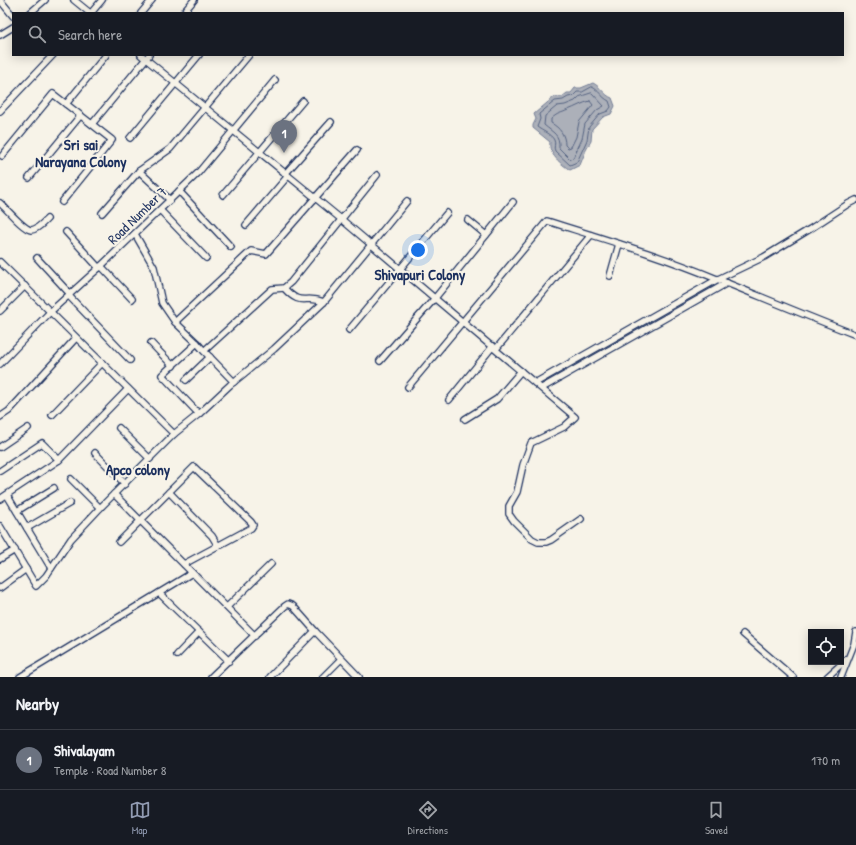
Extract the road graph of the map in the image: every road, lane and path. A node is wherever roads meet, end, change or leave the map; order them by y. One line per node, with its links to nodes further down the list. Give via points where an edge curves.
1 (45, 0): 7 (street)
2 (74, 0): 8 (street)
3 (102, 0): 9 (street)
4 (152, 0): 10 (street)
5 (194, 0): 11 (street)
6 (1, 1): 12 (street)
7 (31, 12)
8 (89, 12)
9 (91, 12)
10 (142, 12)
11 (184, 12)
12 (12, 15)
13 (12, 28): 14 (street)
14 (0, 35)
15 (52, 56): 25 (street)
16 (105, 56): 23 (street)
17 (145, 56): 21 (street); 28 (street)
18 (198, 56): 21 (street)
19 (248, 56): 24 (street)
20 (275, 80): 29 (street, Road Number 7)
21 (175, 83): 24 (street); 30 (street)
22 (303, 101): 32 (street)
23 (66, 104): 26 (street); 33 (street, via 53,94)
24 (204, 107): 29 (street); 34 (street, via 170,149)
25 (0, 111)
26 (80, 116): 28 (street); 37 (street)
27 (331, 122): 35 (street)
28 (92, 124): 44 (street, via 112,140)
29 (234, 131): 32 (street); 38 (street, Road Number 7)
30 (130, 138)
31 (357, 150): 40 (street)
32 (259, 152): 35 (street); 39 (street)
33 (2, 156)
34 (139, 171): 41 (street); 48 (street)
35 (286, 175): 40 (street); 53 (street)
36 (377, 175): 51 (street)
37 (29, 178)
38 (179, 191): 41 (street, Road Number 7); 60 (street)
39 (223, 194)
40 (315, 198): 51 (street); 77 (street, via 266,254 251,251)
41 (170, 200): 47 (street, Road Number 7)
42 (856, 200): 67 (street, via 764,257)
43 (407, 201): 58 (street)
44 (62, 202)
45 (513, 202): 56 (street)
46 (0, 203): 50 (street, via 26,228 36,229)
47 (160, 210): 55 (street, Road Number 7); 62 (street)
48 (102, 213)
49 (447, 213): 65 (street)
50 (47, 219)
51 (341, 219): 58 (street); 70 (street)
52 (468, 220): 56 (street)
53 (246, 224)
54 (66, 232): 64 (street)
55 (135, 234): 64 (street, Road Number 7); 77 (street, via 154,267 162,303)
56 (486, 235): 72 (street)
57 (591, 235): 59 (street); 78 (street, via 547,221); 86 (street)
58 (371, 244): 65 (street); 74 (street)
59 (620, 244): 66 (street); 67 (street)
60 (232, 247)
61 (37, 258): 71 (street)
62 (206, 258)
63 (1, 267): 69 (street)
64 (100, 267): 71 (street, Road Number 7); 73 (street)
65 (400, 269): 72 (street); 79 (street)
66 (610, 276)
67 (718, 279): 68 (street); 80 (street)
68 (727, 283): 81 (street); 83 (street)
69 (25, 286): 75 (street); 76 (street)
70 (284, 288): 74 (street, via 298,300); 87 (street, via 272,289)
71 (69, 295): 76 (street, Road Number 7); 89 (street)
72 (435, 298): 78 (street); 90 (street)
73 (132, 299)
74 (324, 302): 96 (street)
75 (0, 311)
76 (50, 312): 82 (street); 92 (street, Road Number 7)
77 (175, 322): 85 (street)
78 (463, 322): 86 (street); 98 (street)
79 (349, 330)
80 (625, 332): 83 (street); 97 (street)
81 (856, 335)
82 (76, 338): 91 (street); 104 (street)
83 (629, 338): 99 (street)
84 (151, 343): 93 (street)
85 (196, 343): 87 (street); 93 (street)
86 (495, 348): 94 (street); 101 (street)
87 (204, 351): 88 (street)
88 (210, 357): 95 (street); 96 (street)
89 (130, 360)
90 (380, 361)
91 (102, 363): 100 (street); 103 (street)
92 (0, 364)
93 (173, 366): 102 (street, via 162,375)
94 (522, 371): 97 (street); 105 (street, via 497,399)
95 (186, 380)
96 (234, 382): 102 (street)
97 (536, 382): 99 (street)
98 (408, 387)
99 (542, 388): 124 (street, via 575,417 564,427 532,443 523,465 517,492 509,506 509,514 514,522 538,542 552,540)
100 (128, 389): 108 (street); 112 (street)
101 (449, 400)
102 (199, 414): 108 (street)
103 (52, 415)
104 (0, 418)
105 (465, 419)
106 (28, 428): 109 (street)
107 (119, 428): 111 (street)
108 (174, 434): 111 (street)
109 (0, 447)
110 (95, 454): 115 (street)
111 (150, 459): 115 (street)
112 (59, 460): 113 (street, via 42,443); 119 (street)
113 (0, 471)
114 (71, 479): 122 (street)
115 (124, 484): 118 (street)
116 (54, 488): 123 (street)
117 (169, 492): 125 (street); 129 (street, via 212,536); 129 (street, via 194,467 251,522 253,526)
118 (114, 494): 122 (street); 125 (street)
119 (7, 495): 120 (street); 123 (street)
120 (0, 499)
121 (70, 503): 127 (street)
122 (100, 508): 134 (street, via 71,539)
123 (17, 511): 127 (street)
124 (581, 519)
125 (141, 521): 128 (street); 132 (street)
126 (0, 526): 130 (street)
127 (27, 528): 134 (street)
128 (119, 542)
129 (218, 546): 132 (street)
130 (15, 550): 131 (street); 135 (street)
131 (0, 559)
132 (184, 564): 136 (street)
133 (271, 564): 139 (street)
134 (51, 568): 135 (street, via 36,586)
135 (26, 569): 137 (street)
136 (192, 573): 138 (street); 139 (street)
137 (0, 588)
138 (160, 593): 141 (street); 149 (street)
139 (227, 607): 144 (street)
140 (315, 631): 144 (street, via 293,606 288,604); 147 (street); 151 (street)
141 (200, 632): 145 (street); 148 (street)
142 (856, 632): 146 (street)
143 (743, 634): 154 (street)
144 (255, 636): 148 (street)
145 (177, 655)
146 (849, 657): 155 (street); 156 (street)
147 (341, 659): 152 (street); 153 (street)
148 (229, 660): 150 (street)
149 (20, 677)
150 (211, 677)
151 (270, 677)
152 (323, 677)
153 (360, 677)
154 (792, 677)
155 (827, 677)
156 (841, 677)

